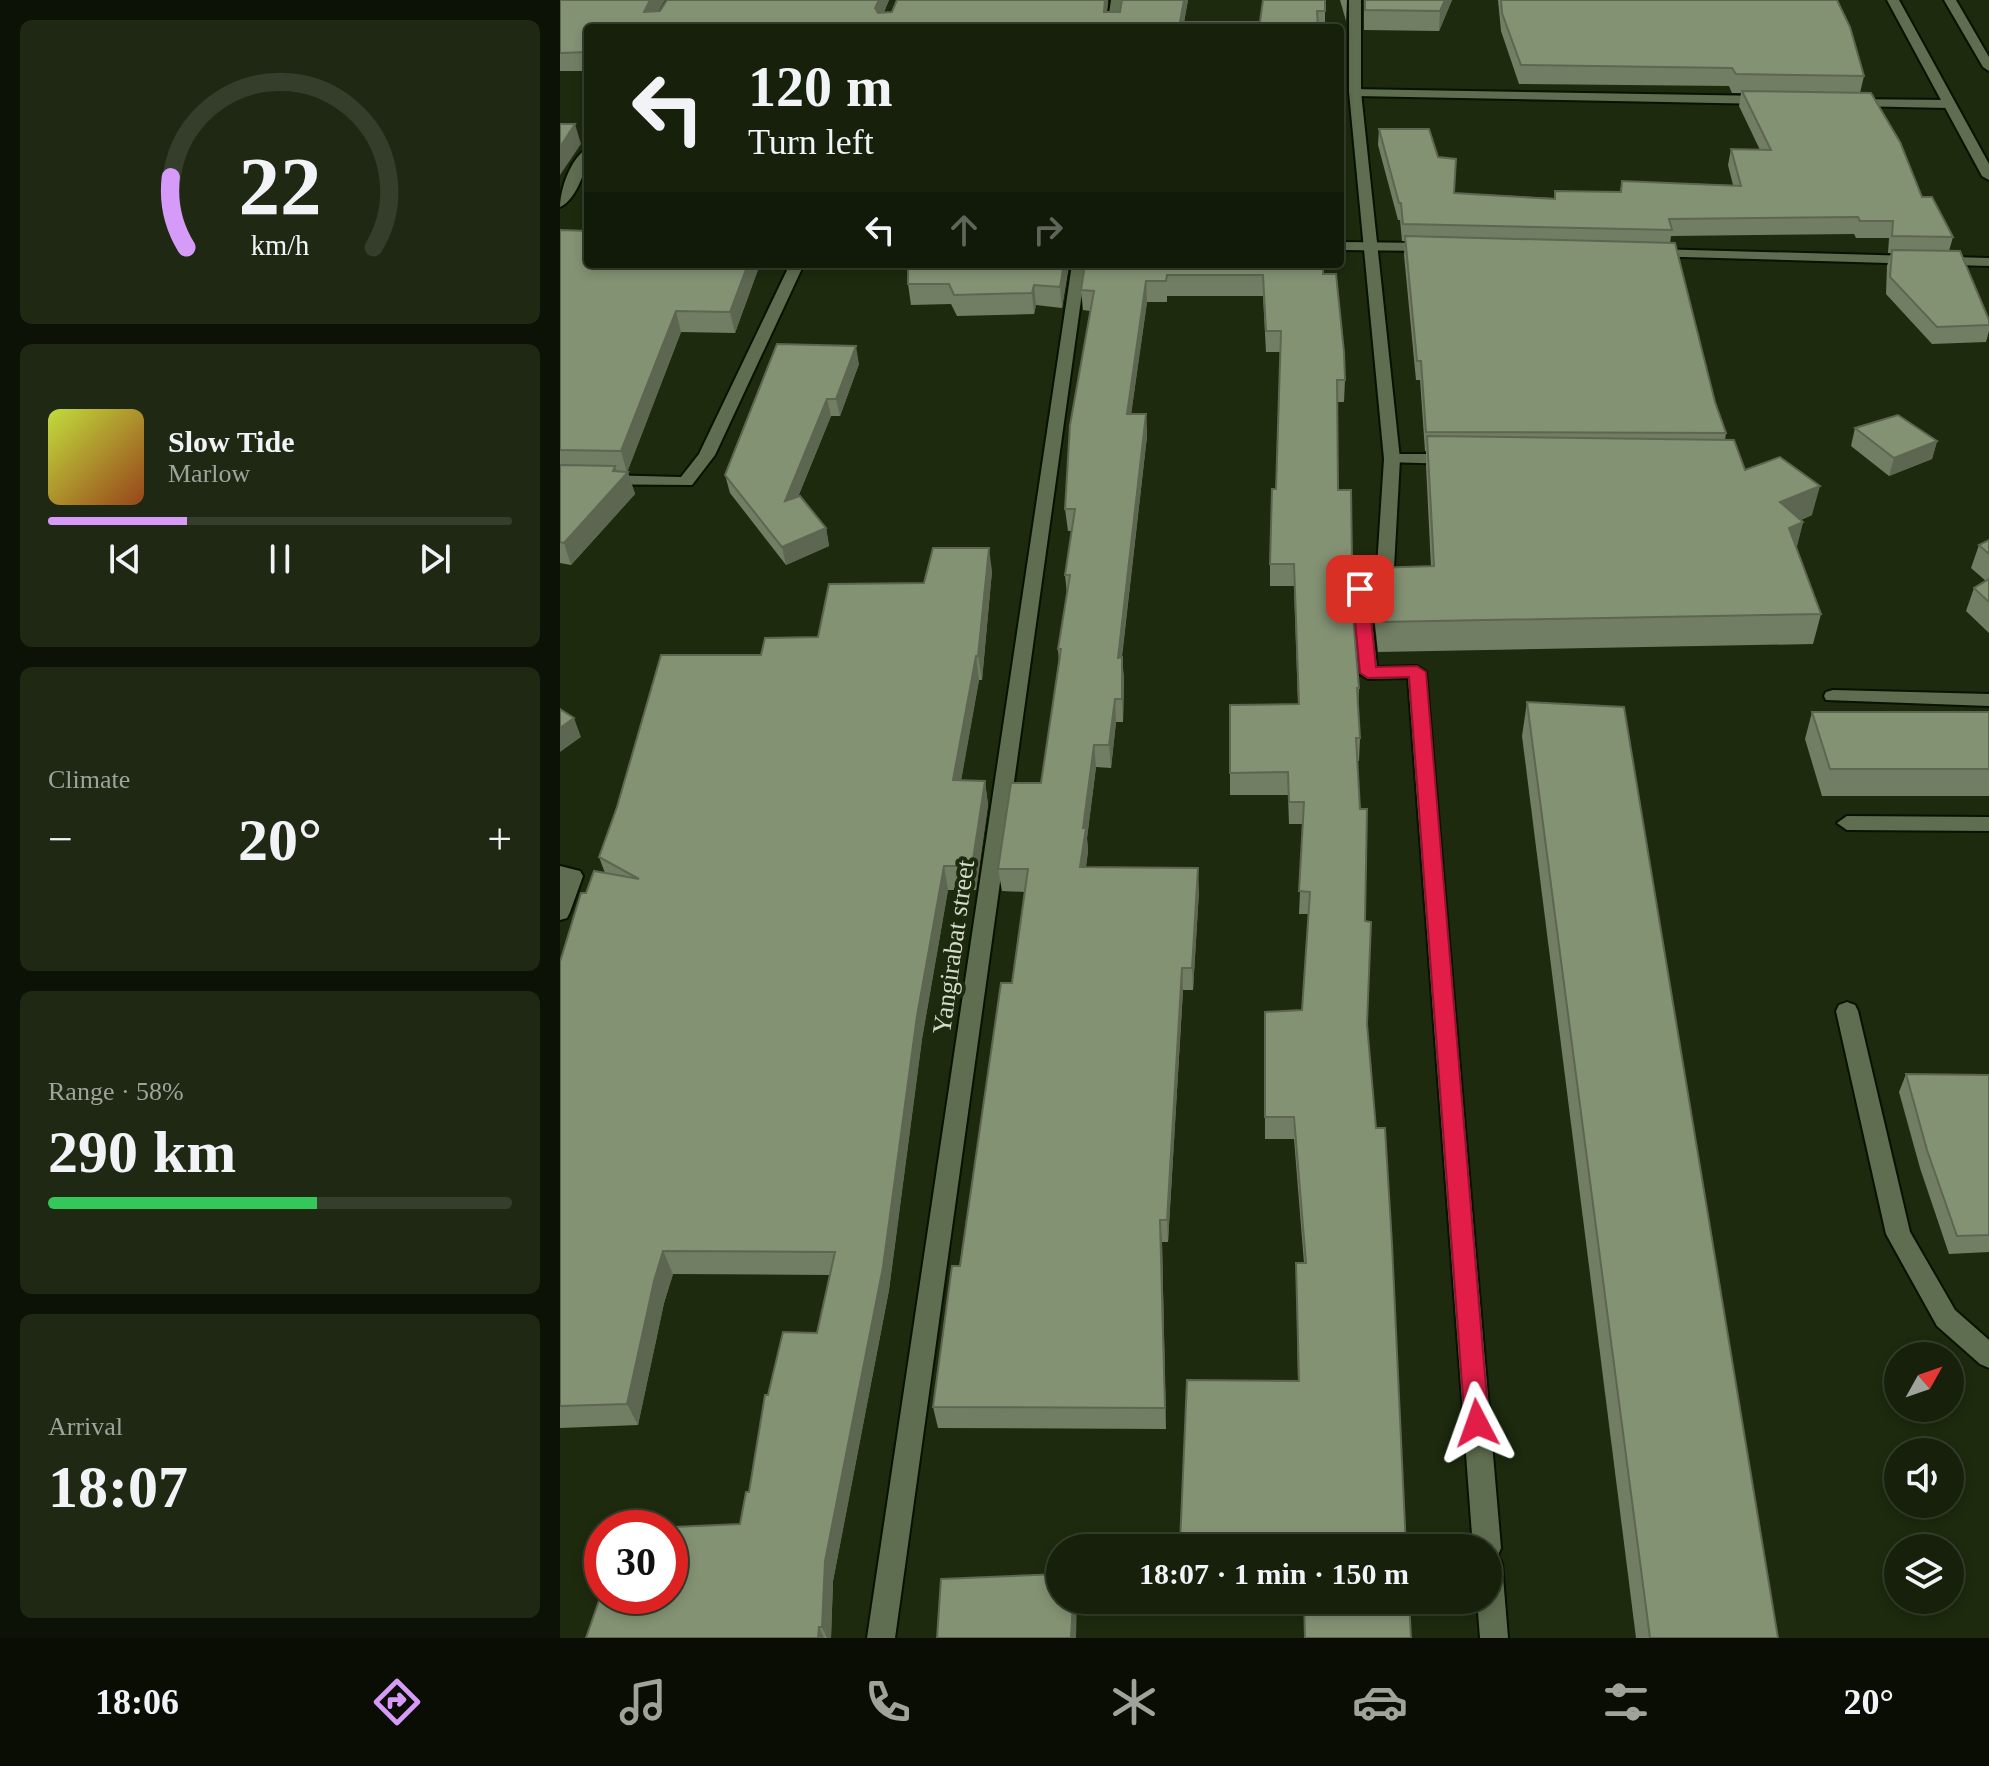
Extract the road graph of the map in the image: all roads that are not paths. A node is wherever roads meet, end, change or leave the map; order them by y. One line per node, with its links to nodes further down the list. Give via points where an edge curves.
1 (1117, 0): 5 (street)
2 (1355, 0): 7 (street)
3 (1893, 0): 10 (street)
4 (1950, 0): 6 (street)
5 (1114, 24)
6 (1989, 67)
7 (1355, 92): 8 (street); 14 (street)
8 (1776, 101)
9 (1839, 102): 10 (street)
10 (1948, 104): 12 (street)
11 (584, 159): 13 (street)
12 (1989, 176)
13 (560, 203)
14 (1373, 245): 15 (street); 16 (street); 21 (street)
15 (1344, 246)
16 (1451, 247)
17 (1639, 253): 18 (street)
18 (1989, 262)
19 (795, 268): 23 (street, via 707,455 686,482)
20 (1078, 268): 34 (street, Yangirabat street)
21 (1392, 459): 22 (street); 32 (street, via 1384,586 1360,589 1368,673 1417,672)
22 (1469, 459)
23 (560, 479)
24 (1833, 696): 25 (street)
25 (1989, 700)
26 (1847, 823): 27 (street)
27 (1989, 824)
28 (560, 873): 29 (street, via 573,876)
29 (560, 912)
30 (1847, 1011): 31 (street, via 1898,1234 1946,1318)
31 (1989, 1356)
32 (1486, 1534)
33 (1492, 1614): 35 (street)
34 (881, 1638)
35 (1494, 1638)

